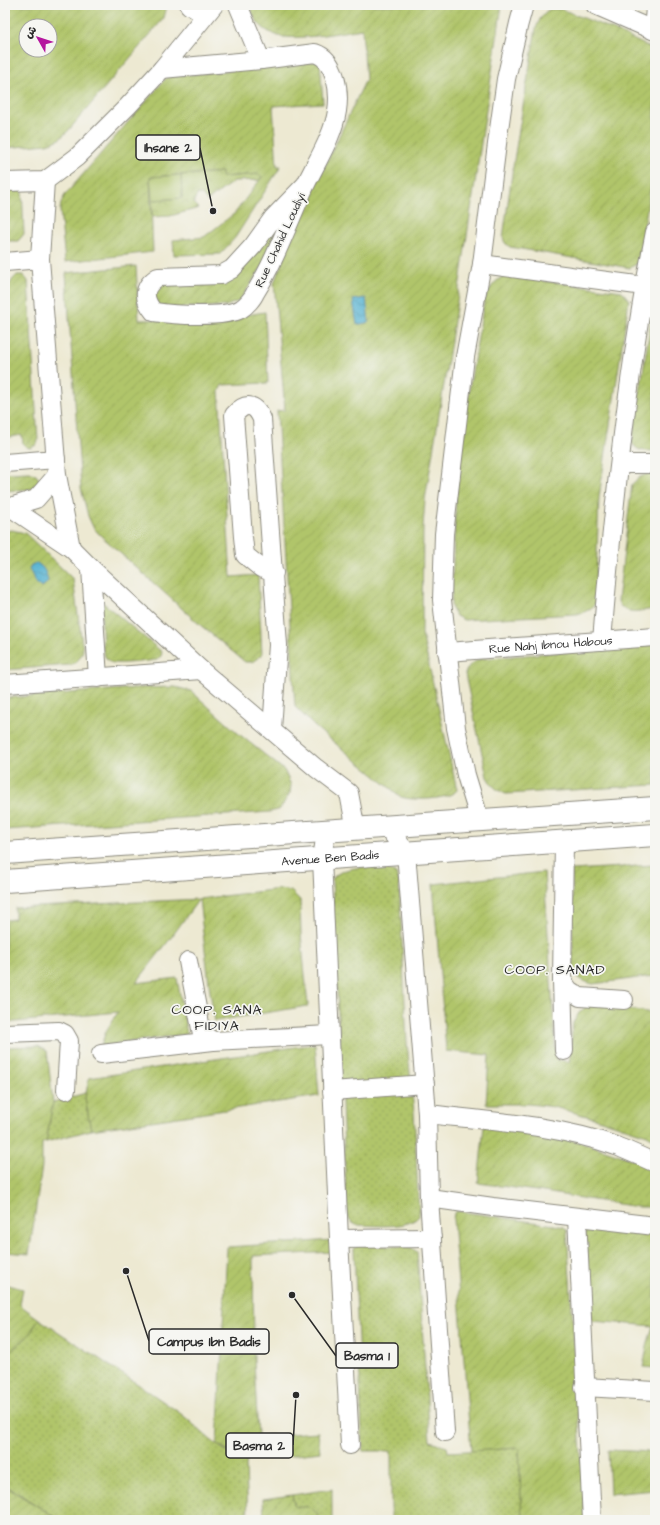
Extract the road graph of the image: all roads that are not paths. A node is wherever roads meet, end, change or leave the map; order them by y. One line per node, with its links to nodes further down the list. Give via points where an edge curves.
1 (189, 5): 6 (street)
2 (238, 5): 8 (street)
3 (524, 5): 16 (street, via 506,79)
4 (595, 5): 7 (street)
5 (655, 8): 7 (street)
6 (209, 10): 9 (street)
7 (654, 31)
8 (261, 60): 9 (street, Rue Chahid Loudiyi); 12 (street, Rue Chahid Loudiyi, via 315,53 327,60 333,72 337,110 332,131)
9 (162, 69): 10 (street, via 77,157)
10 (45, 181): 11 (street); 14 (street)
11 (5, 182)
12 (306, 184): 12 (street, Rue Chahid Loudiyi, via 273,218 232,269 221,275 158,278 151,282 145,298 154,312 172,315 224,314 241,309 254,294 272,263)
13 (655, 232): 17 (street)
14 (40, 260): 15 (street); 21 (street)
15 (5, 262)
16 (482, 264): 17 (street); 28 (street, via 465,357 444,534 442,600)
17 (644, 286): 19 (street)
18 (5, 463): 21 (street)
19 (620, 464): 20 (street); 27 (street, via 610,542)
20 (655, 464)
21 (56, 467): 22 (street, via 36,499); 23 (street)
22 (7, 507): 23 (street)
23 (71, 548): 24 (street)
24 (91, 568): 29 (street); 30 (street)
25 (274, 573): 25 (street, via 262,418 253,407 246,406 234,415 245,555 261,568); 32 (street, via 278,645)
26 (655, 637): 27 (street, Rue Nahj Ibnou Habous)
27 (602, 641): 28 (street, Rue Nahj Ibnou Habous)
28 (447, 652): 34 (street, via 456,728 466,775)
29 (201, 670): 30 (street); 32 (street)
30 (98, 678): 31 (street)
31 (5, 684)
32 (272, 729): 36 (street, via 349,793)
33 (655, 808): 34 (main road)
34 (480, 821): 35 (main road)
35 (388, 828): 36 (main road); 40 (street)
36 (356, 830): 37 (main road)
37 (326, 832): 41 (main road); 42 (street)
38 (655, 835): 39 (main road, Avenue Ben Badis)
39 (564, 842): 40 (main road, Avenue Ben Badis); 45 (street)
40 (406, 852): 42 (main road, Avenue Ben Badis); 52 (street)
41 (5, 853)
42 (322, 859): 43 (main road, Avenue Ben Badis); 48 (street)
43 (5, 881)
44 (188, 961): 49 (street, via 202,1034)
45 (562, 980): 46 (street, via 569,990 580,997); 50 (street)
46 (624, 1000)
47 (5, 1033): 53 (street, via 59,1031 65,1034 69,1041)
48 (329, 1035): 49 (street); 54 (street)
49 (213, 1041): 51 (street)
50 (564, 1051)
51 (101, 1054)
52 (425, 1084): 54 (street); 55 (street)
53 (66, 1090)
54 (332, 1091): 61 (street)
55 (427, 1114): 56 (street, via 520,1125 578,1136 616,1146); 57 (street)
56 (655, 1162)
57 (429, 1198): 58 (street); 60 (street)
58 (577, 1217): 59 (street); 62 (street)
59 (655, 1226)
60 (432, 1238): 61 (street); 64 (street)
61 (339, 1239): 65 (street)
62 (584, 1387): 63 (street); 66 (street)
63 (655, 1391)
64 (445, 1432)
65 (350, 1445)
66 (592, 1520)

